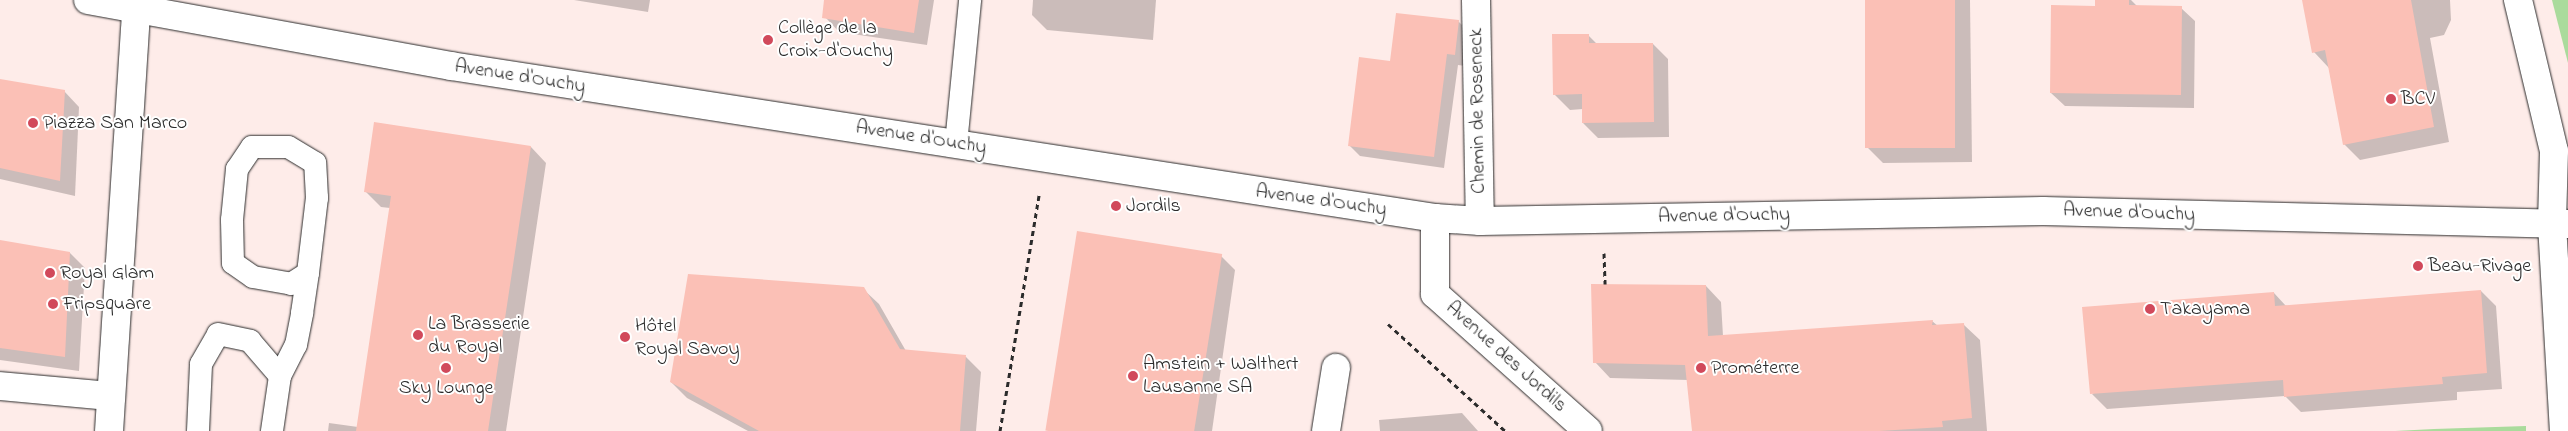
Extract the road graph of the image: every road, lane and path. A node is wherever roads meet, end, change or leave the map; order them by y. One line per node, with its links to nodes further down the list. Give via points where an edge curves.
1 (88, 0): 5 (main road, Avenue d'Ouchy)
2 (970, 0): 6 (lane)
3 (1476, 0): 9 (main road, Chemin de Roseneck)
4 (2518, 0): 10 (main road, via 2554,151)
5 (136, 4): 6 (main road, Avenue d'Ouchy, via 451,66); 16 (main road)
6 (956, 144): 8 (main road, Avenue d'Ouchy)
7 (1039, 196): 20 (path)
8 (1435, 218): 9 (main road, Avenue d'Ouchy); 23 (main road, Avenue des Jordils, via 1435,294)
9 (1480, 221): 10 (main road, Avenue d'Ouchy, via 2052,211)
10 (2560, 224): 24 (main road)
11 (308, 273): 11 (lane, via 318,198 315,163 288,147 252,147 236,169 233,263 253,276 291,284); 14 (lane, via 296,345)
12 (1388, 324): 22 (path)
13 (1336, 368): 21 (main road)
14 (280, 376): 17 (lane); 19 (lane, via 250,341 218,334 201,364)
15 (0, 386): 16 (main road)
16 (110, 396): 18 (main road)
17 (270, 428)
18 (110, 431)
19 (198, 431)
20 (1000, 431)
21 (1326, 431)
22 (1505, 431)
23 (1588, 431)
24 (2564, 431)

